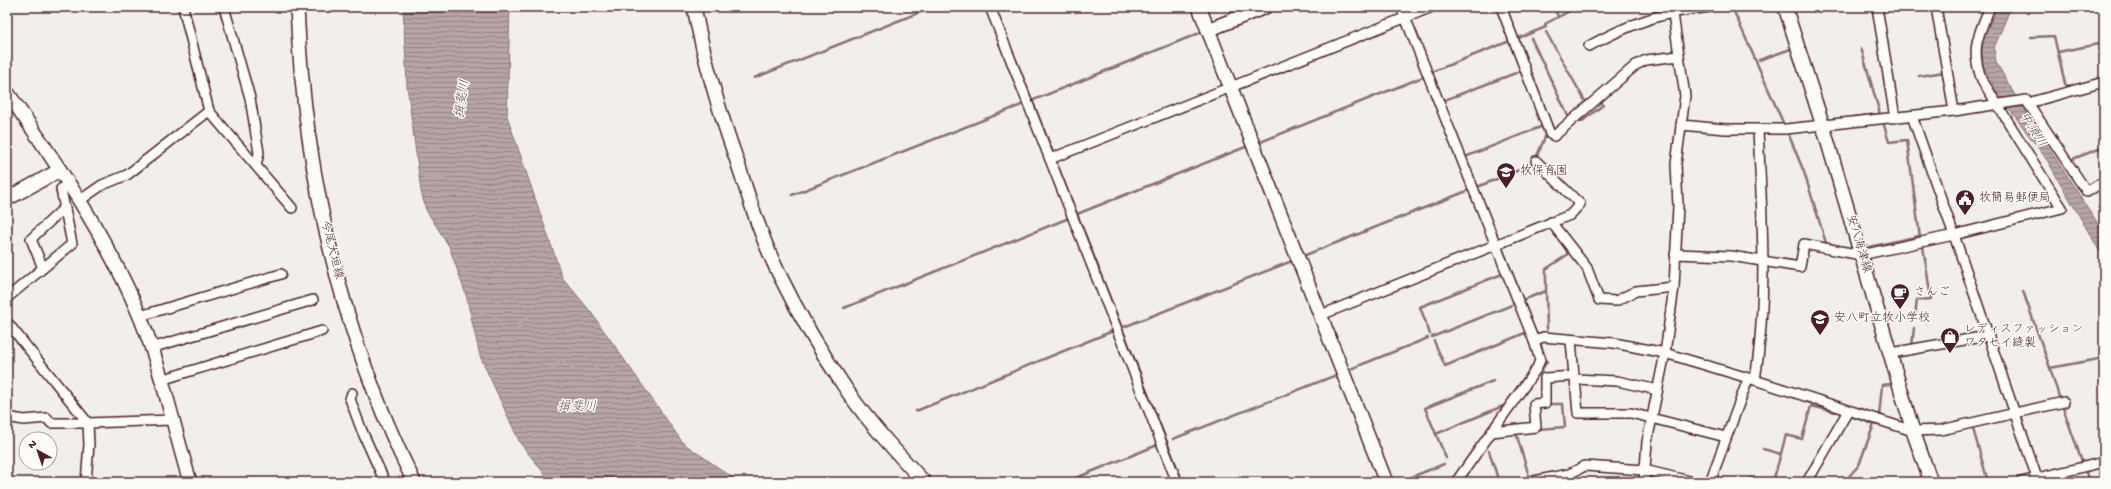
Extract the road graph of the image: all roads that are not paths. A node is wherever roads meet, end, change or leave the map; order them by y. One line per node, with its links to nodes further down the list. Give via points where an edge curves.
1 (183, 7): 26 (street)
2 (224, 7): 35 (street, via 250,98 259,153)
3 (296, 7): 85 (street, 今尾大垣線, via 309,144 331,252 360,355)
4 (694, 7): 86 (street, via 699,35 724,124 777,271 799,313 848,393)
5 (990, 7): 33 (street)
6 (1199, 7): 18 (street)
7 (1265, 7): 18 (street)
8 (1401, 7): 17 (street)
9 (1432, 7): 17 (street)
10 (1501, 7): 20 (street, via 1550,134 1554,136 1636,65 1646,60)
11 (1710, 7): 16 (street)
12 (1785, 7): 31 (street, 安八海津線)
13 (1877, 7): 29 (street)
14 (1936, 7): 27 (street)
15 (1990, 7): 25 (street, via 1976,41 1975,59 1982,80)
16 (1672, 10): 19 (street); 20 (street)
17 (1406, 18): 22 (street); 45 (street)
18 (1208, 30): 22 (street)
19 (1589, 46)
20 (1679, 56): 30 (street, via 1685,96)
21 (2104, 82): 24 (street)
22 (1230, 87): 33 (street); 54 (street)
23 (7, 92): 36 (street)
24 (2025, 102): 25 (street); 37 (street, via 2087,192)
25 (2001, 105): 27 (street); 44 (street, via 2062,208)
26 (209, 111): 35 (street); 40 (street, via 127,175 102,185)
27 (1954, 111): 28 (street)
28 (1912, 116): 29 (street); 44 (street)
29 (1895, 118): 31 (street)
30 (1681, 125): 32 (street); 46 (street, via 1676,164 1678,206)
31 (1823, 126): 32 (street); 47 (street, 安八海津線)
32 (1758, 130): 48 (street)
33 (1050, 159): 87 (street)
34 (1536, 161): 43 (street, via 1580,204 1570,215)
35 (256, 166): 42 (street)
36 (60, 170): 38 (street); 39 (street)
37 (2104, 181)
38 (68, 183): 40 (street); 41 (street, via 61,190)
39 (7, 199)
40 (80, 201): 55 (street, via 129,290)
41 (65, 207): 49 (street, via 72,244); 49 (street, via 30,239)
42 (292, 208)
43 (1551, 222): 45 (street); 51 (street, via 1587,268 1599,300 1616,301 1636,291)
44 (1954, 235): 47 (street); 58 (street)
45 (1494, 245): 54 (street); 60 (street)
46 (1675, 254): 48 (street); 51 (street)
47 (1861, 255): 48 (street, via 1804,244 1800,267); 62 (street, 安八海津線)
48 (1762, 260): 65 (street, via 1760,349)
49 (43, 268): 52 (street)
50 (281, 274): 55 (street)
51 (1674, 287): 63 (street)
52 (7, 298)
53 (313, 300): 61 (street)
54 (1321, 315): 88 (street)
55 (140, 316): 61 (street)
56 (7, 322): 75 (street)
57 (322, 331): 66 (street)
58 (1987, 336): 62 (street); 71 (street)
59 (1571, 340): 60 (street, via 1543,337); 63 (street, via 1614,343); 64 (street)
60 (1534, 341): 77 (street, via 1540,360 1537,368)
61 (151, 348): 66 (street)
62 (1890, 353): 76 (street, 安八海津線)
63 (1665, 354): 65 (street); 67 (street)
64 (1574, 378): 67 (street, via 1616,381); 73 (street, via 1578,413 1631,413); 77 (street, via 1545,378 1545,403 1534,404 1536,427)
65 (1751, 379): 70 (street); 78 (street)
66 (161, 380): 74 (street)
67 (1658, 390): 73 (street)
68 (352, 394): 84 (street, via 350,399)
69 (2064, 402): 71 (street)
70 (1848, 411): 76 (street); 94 (street)
71 (2015, 413): 76 (street, via 1941,430); 81 (street)
72 (7, 417): 75 (street, via 24,420 47,418 51,423)
73 (1652, 417): 78 (street); 80 (street)
74 (172, 420): 75 (street); 83 (street)
75 (88, 423): 82 (street)
76 (1913, 431): 95 (street, 安八海津線)
77 (1492, 432): 89 (street)
78 (1726, 438): 93 (street)
79 (2104, 462): 81 (street)
80 (1644, 470): 90 (street, via 1584,466 1569,474); 91 (street); 92 (street)
81 (2037, 478): 96 (street)
82 (86, 482)
83 (190, 482)
84 (385, 482)
85 (414, 482)
86 (924, 482)
87 (1177, 482)
88 (1386, 482)
89 (1456, 482)
90 (1529, 482)
91 (1644, 482)
92 (1694, 482)
93 (1710, 482)
94 (1807, 482)
95 (1931, 482)
96 (2021, 482)

